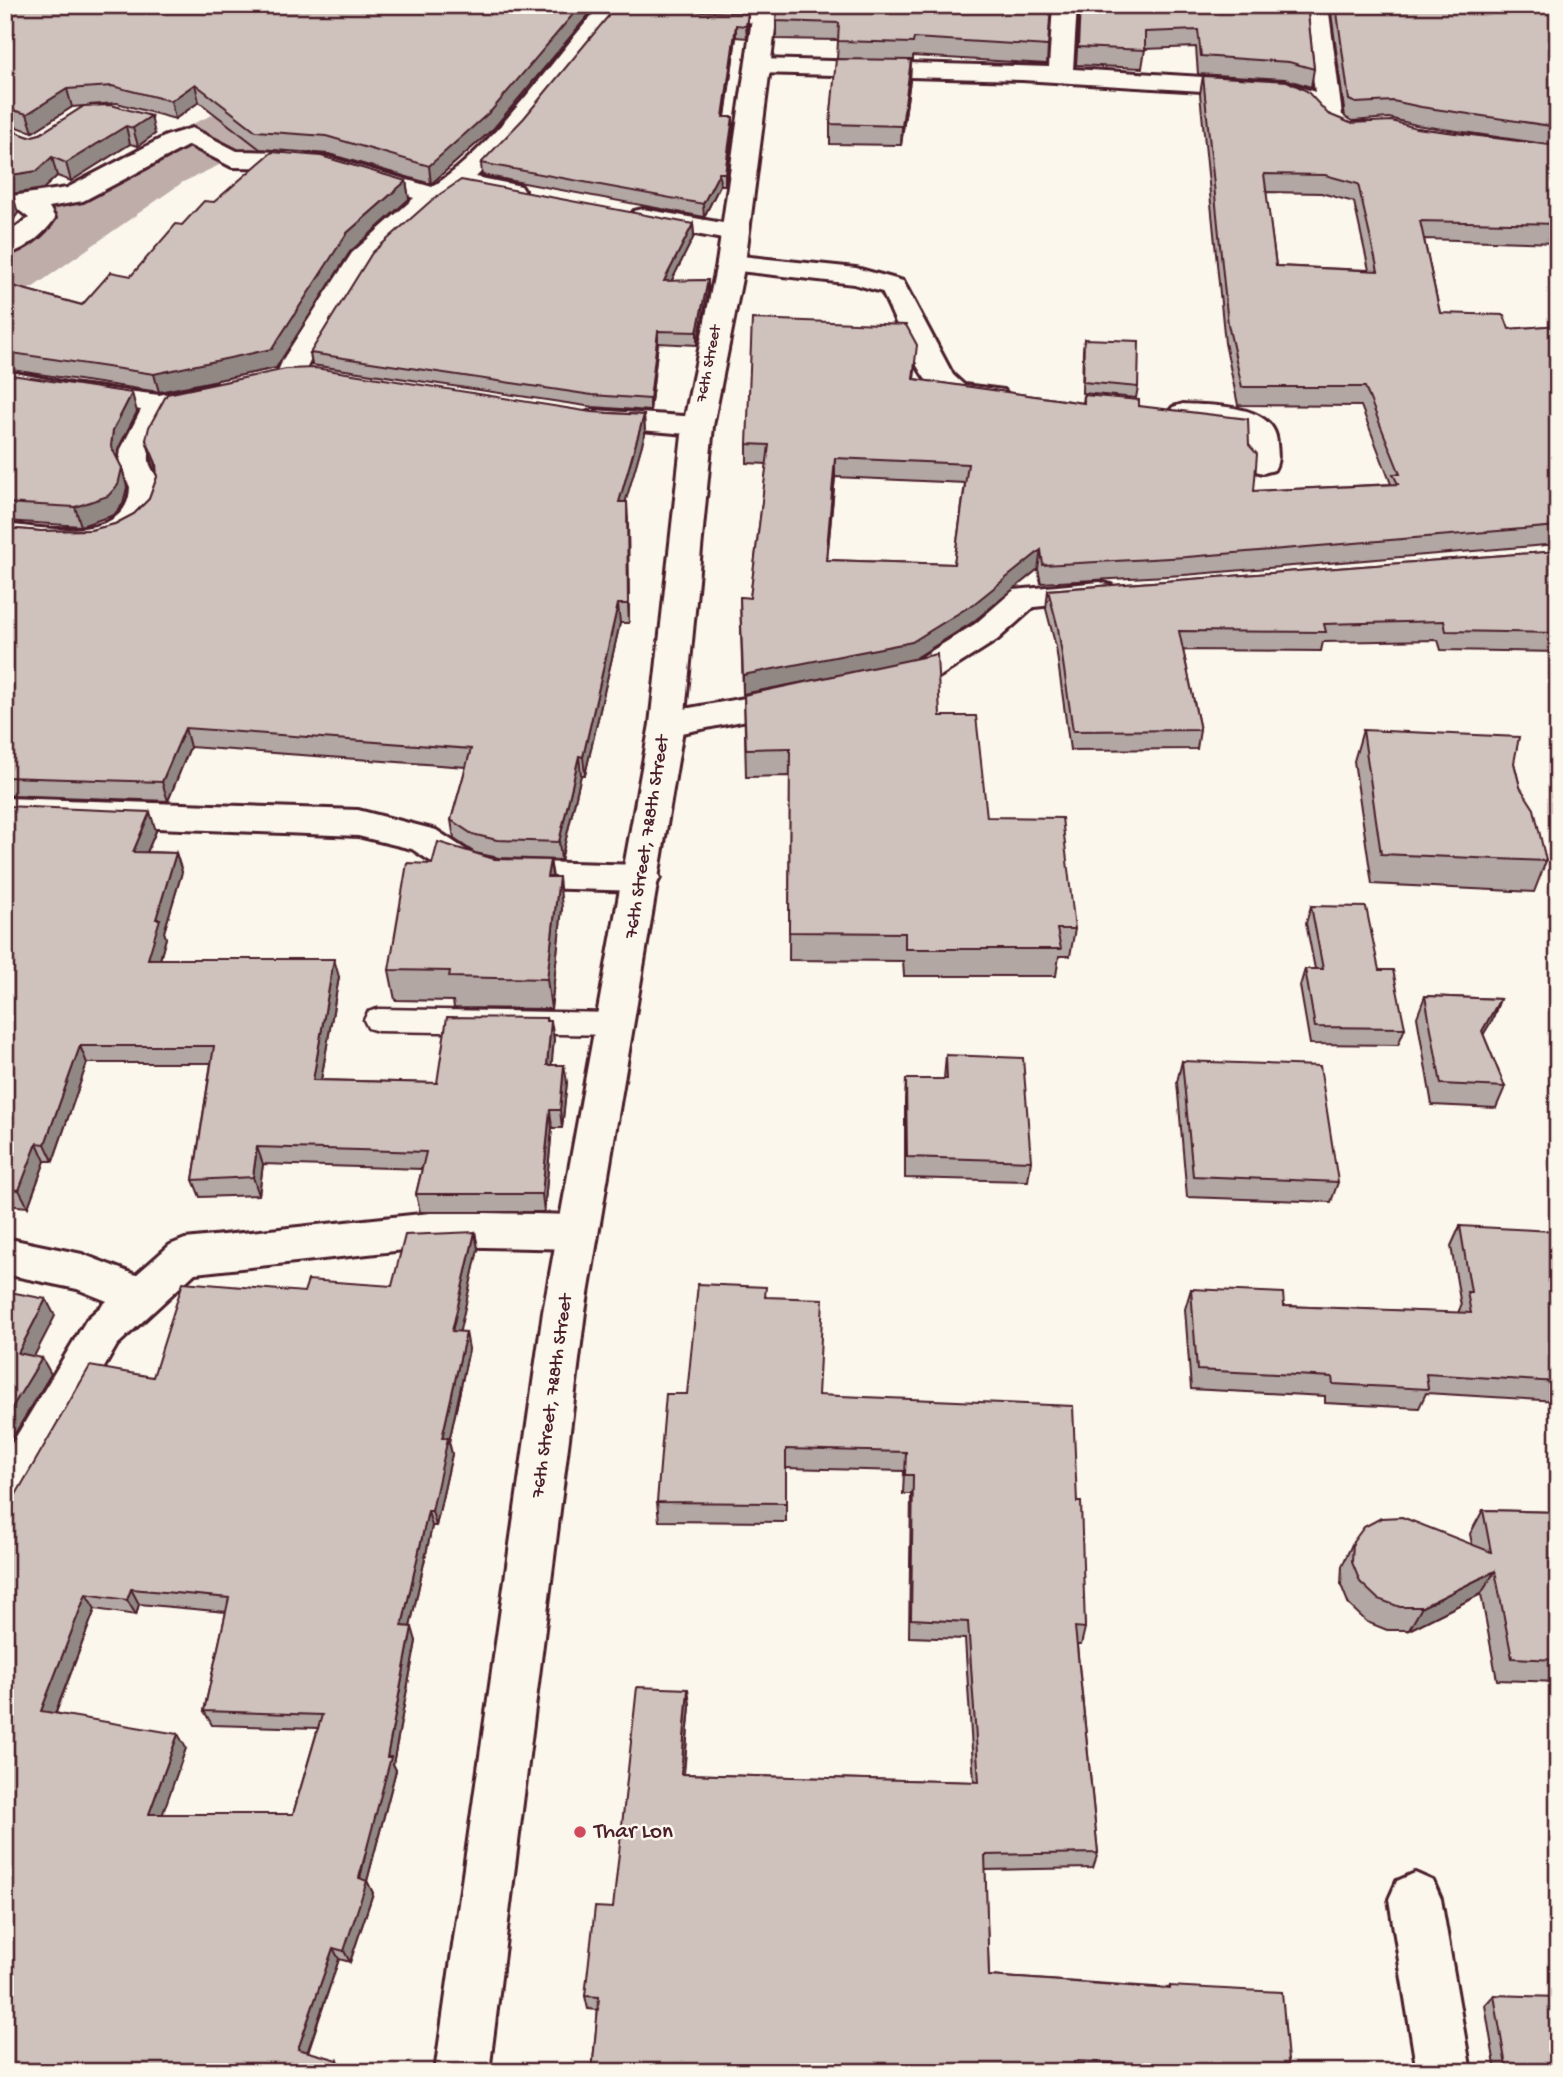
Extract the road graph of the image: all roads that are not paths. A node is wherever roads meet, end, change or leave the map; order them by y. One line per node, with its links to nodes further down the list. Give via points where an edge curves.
1 (1065, 5): 5 (street)
2 (1316, 5): 6 (street)
3 (765, 11): 4 (street, 76th Street); 10 (street, via 611,12)
4 (758, 66): 5 (street); 15 (street, 76th Street)
5 (1061, 76): 6 (street, via 1285,89 1301,92)
6 (1330, 117): 8 (street, via 1331,122 1353,132)
7 (154, 122): 9 (street, via 179,130)
8 (1394, 129)
9 (175, 141): 11 (street, via 192,136 232,159 328,165); 13 (street, via 74,195)
10 (458, 181): 11 (street); 12 (street)
11 (435, 196): 20 (street, via 362,259 298,356)
12 (531, 197)
13 (15, 203): 16 (street, via 38,209 42,218)
14 (625, 214): 15 (street)
15 (734, 233): 17 (street, 76th Street)
16 (5, 247)
17 (731, 263): 21 (street, via 856,276 893,287 941,380 956,393); 25 (street, 76th Street)
18 (319, 375): 20 (street)
19 (5, 380): 22 (street)
20 (263, 382): 22 (street)
21 (1023, 398)
22 (159, 404): 27 (street, via 136,449 134,464 147,490 140,512 120,531 95,538)
23 (1157, 410): 26 (street, via 1237,417 1262,432)
24 (567, 416): 25 (street)
25 (698, 426): 31 (street, 76th Street)
26 (1262, 464)
27 (5, 534)
28 (1131, 591): 29 (street, via 1025,597 986,632 922,672)
29 (860, 686)
30 (822, 695): 31 (street)
31 (667, 724): 33 (street, 76th Street, 7&8th Street)
32 (5, 810): 33 (street, via 358,822 423,839 463,865 499,874)
33 (642, 878): 35 (street, 76th Street, 7&8th Street)
34 (378, 1020): 35 (lane)
35 (616, 1024): 36 (street, 76th Street, 7&8th Street)
36 (578, 1232): 38 (street, via 440,1229 185,1257); 41 (street, 76th Street, 7&8th Street)
37 (5, 1256): 38 (street, via 82,1272)
38 (142, 1297): 39 (street, via 102,1332)
39 (5, 1497)
40 (1415, 1899): 42 (street)
41 (462, 2072)
42 (1444, 2072)

